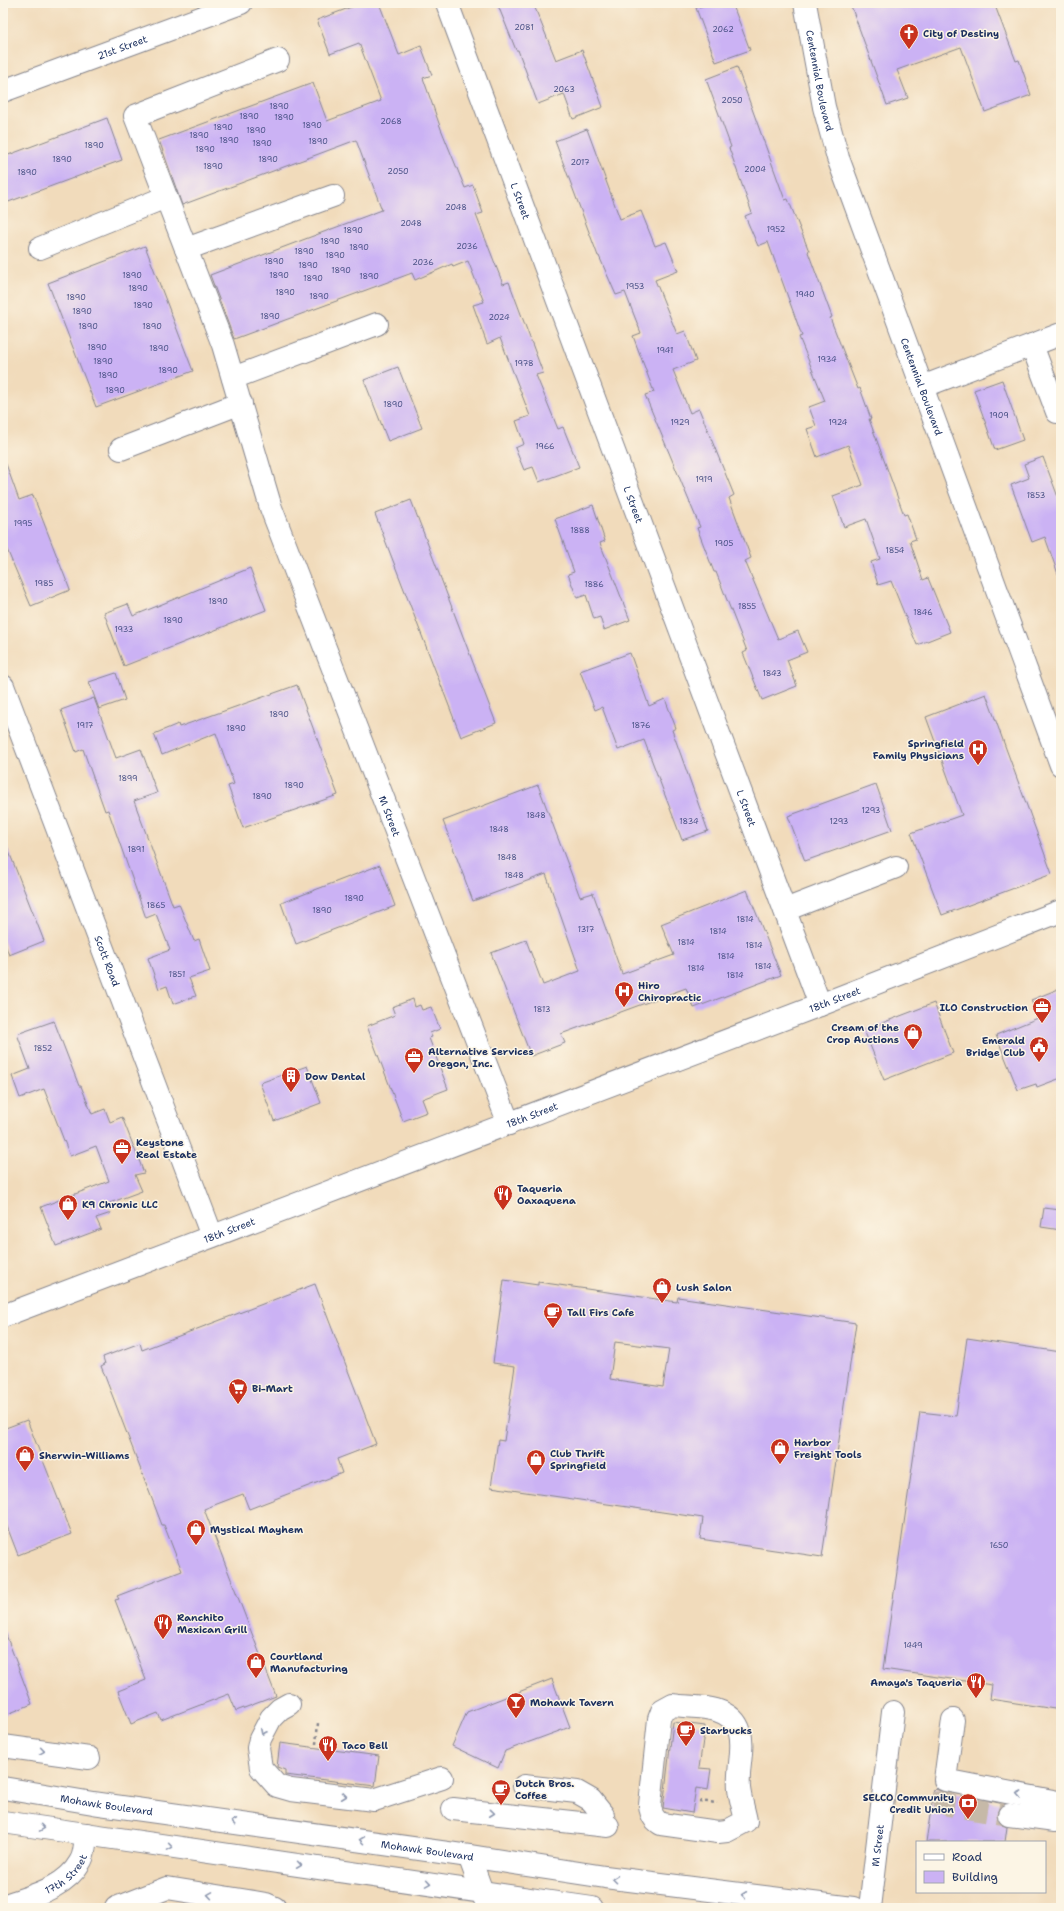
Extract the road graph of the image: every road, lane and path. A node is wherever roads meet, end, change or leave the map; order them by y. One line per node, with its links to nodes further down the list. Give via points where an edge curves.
1 (241, 3): 5 (street, 21st Street)
2 (447, 3): 21 (street, L Street)
3 (805, 3): 14 (street, Centennial Boulevard, via 824,107 838,158)
4 (278, 60): 7 (street, M Street, via 135,116)
5 (3, 91)
6 (333, 196): 9 (street)
7 (166, 197): 8 (street); 9 (street, M Street)
8 (40, 248)
9 (186, 249): 13 (street, M Street)
10 (377, 324): 13 (street)
11 (1061, 334): 12 (street)
12 (1032, 345): 14 (street); 16 (street)
13 (233, 378): 15 (street, M Street)
14 (922, 386): 19 (street, Centennial Boulevard)
15 (241, 403): 17 (street); 24 (street, M Street, via 271,508)
16 (1057, 412)
17 (121, 449)
18 (3, 686): 25 (street, Scott Road)
19 (1061, 765)
20 (896, 867): 21 (street)
21 (785, 910): 23 (street, L Street)
22 (1061, 911): 23 (street, 18th Street)
23 (820, 1005): 24 (street, 18th Street)
24 (509, 1124): 25 (street, 18th Street)
25 (212, 1236): 26 (street, 18th Street)
26 (3, 1316)
27 (289, 1704): 34 (street, one-way to 34, via 271,1718 258,1748 261,1768 276,1786 374,1800)
28 (893, 1712): 51 (street, M Street)
29 (952, 1720): 40 (street, one-way to 29, via 1056,1811 944,1785)
30 (318, 1723): 31 (path)
31 (316, 1744)
32 (3, 1746): 33 (street, one-way to 33)
33 (90, 1758)
34 (442, 1778)
35 (524, 1786): 39 (street, one-way to 35, via 605,1821 591,1800 576,1792)
36 (3, 1788): 44 (street, Mohawk Boulevard, one-way to 36)
37 (700, 1801): 38 (path)
38 (721, 1803)
39 (453, 1809)
40 (1009, 1815)
41 (746, 1821): 41 (street, via 739,1787 741,1735 735,1723 715,1710 673,1705 666,1708 659,1719 650,1805 655,1821 718,1832 727,1831)
42 (3, 1822): 43 (street, one-way to 43)
43 (86, 1834): 45 (street, one-way to 45); 46 (street, 17th Street, via 81,1861 68,1877 58,1885)
44 (469, 1856): 45 (street); 50 (street, Mohawk Boulevard, one-way to 44, via 605,1878)
45 (484, 1900): 49 (street)
46 (3, 1906)
47 (116, 1908): 48 (street, one-way to 47, via 266,1904 167,1888)
48 (275, 1908)
49 (592, 1908)
50 (853, 1908)
51 (870, 1908)

